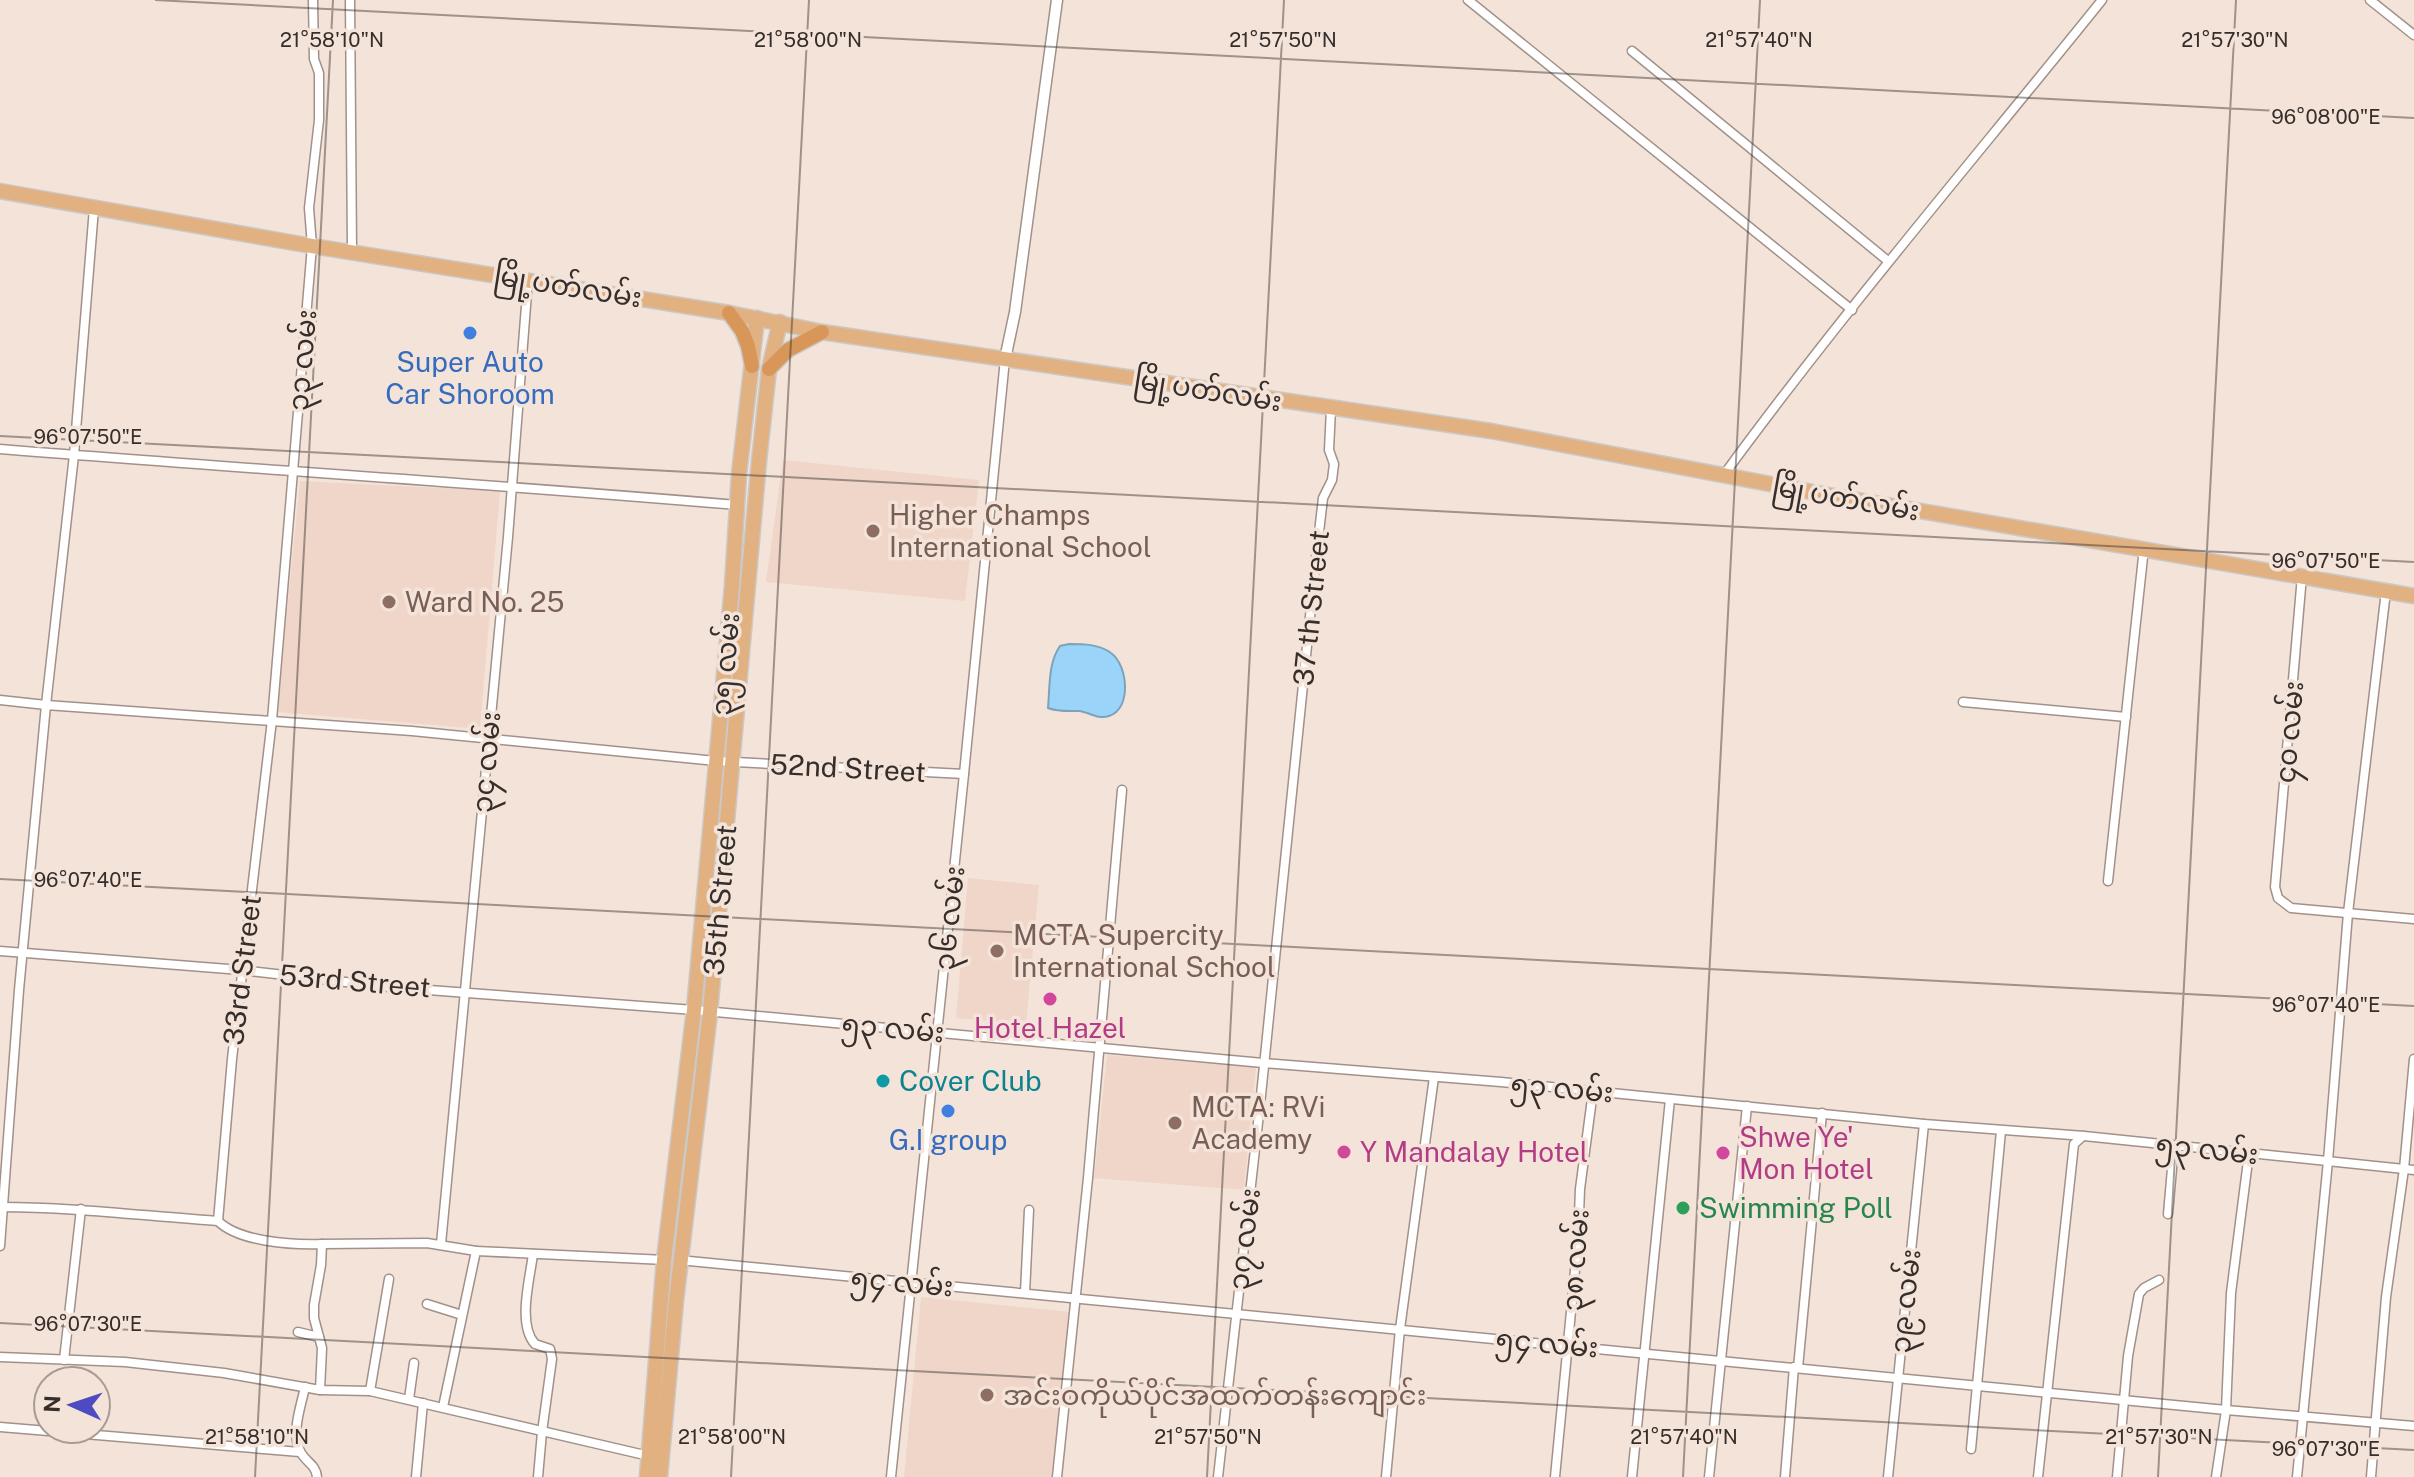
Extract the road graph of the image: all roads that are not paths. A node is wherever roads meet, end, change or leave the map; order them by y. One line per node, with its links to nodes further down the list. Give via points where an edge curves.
1 (313, 0): 11 (street, ၃၃ လမ်း, via 319,120 309,208)
2 (350, 0): 12 (street)
3 (1057, 0): 20 (street)
4 (1468, 0): 15 (street)
5 (2102, 0): 13 (street)
6 (2370, 0): 7 (street)
7 (2414, 35)
8 (1632, 51): 13 (street)
9 (0, 191): 10 (main road, မြို့ပတ်လမ်း)
10 (94, 208): 11 (main road, မြို့ပတ်လမ်း); 25 (street)
11 (312, 246): 12 (main road, မြို့ပတ်လမ်း); 28 (street, ၃၃ လမ်း)
12 (352, 251): 14 (main road, မြို့ပတ်လမ်း)
13 (1888, 261): 15 (street)
14 (528, 280): 16 (main road, မြို့ပတ်လမ်း); 30 (street, ၃၄ လမ်း)
15 (1852, 310): 29 (street)
16 (729, 313): 17 (main road, မြို့ပတ်လမ်း); 21 (highway, via 742,331)
17 (757, 318): 18 (main road, မြို့ပတ်လမ်း); 21 (main road, ၃၅ လမ်း)
18 (780, 322): 19 (main road, မြို့ပတ်လမ်း); 22 (main road, 35th Street)
19 (822, 332): 20 (main road, မြို့ပတ်လမ်း); 22 (highway, via 788,350)
20 (1005, 359): 23 (main road, မြို့ပတ်လမ်း); 43 (street, ၃၆ လမ်း)
21 (752, 366): 26 (main road, ၃၅ လမ်း)
22 (769, 369): 27 (main road, 35th Street)
23 (1331, 409): 29 (main road, မြို့ပတ်လမ်း, via 1491,431); 45 (street, 37 th Street, via 1329,450 1334,464 1323,498)
24 (0, 449): 25 (street)
25 (74, 455): 28 (street); 38 (street)
26 (741, 459): 27 (main road); 31 (main road, ၃၅ လမ်း)
27 (759, 461): 42 (main road, 35th Street)
28 (293, 472): 30 (street); 40 (street, ၃၃ လမ်း)
29 (1723, 476): 32 (main road, မြို့ပတ်လမ်း)
30 (511, 486): 31 (street); 41 (street, ၃၄ လမ်း)
31 (737, 505): 42 (main road, ၃၅ လမ်း)
32 (2144, 548): 33 (main road, မြို့ပတ်လမ်း); 39 (street)
33 (2302, 576): 34 (main road, မြို့ပတ်လမ်း); 47 (street, ၄၀ လမ်း, via 2275,887 2278,898 2291,908)
34 (2386, 591): 35 (main road, မြို့ပတ်လမ်း); 47 (street)
35 (2414, 596)
36 (0, 700): 38 (street, 52nd Street)
37 (1963, 702): 39 (street)
38 (46, 705): 40 (street, 52nd Street); 50 (street)
39 (2126, 717): 46 (street)
40 (272, 720): 41 (street, 52nd Street); 51 (street, 33rd Street)
41 (489, 738): 42 (street, 52nd Street); 52 (street, ၃၄ လမ်း)
42 (724, 761): 43 (street, 52nd Street); 53 (main road, ၃၅ လမ်း); 54 (main road, 35th Street)
43 (964, 774): 55 (street, ၃၆ လမ်း)
44 (1122, 790): 56 (street)
45 (1291, 809): 58 (street, ၃၇ လမ်း)
46 (2108, 881)
47 (2348, 913): 48 (street); 69 (street)
48 (2414, 919)
49 (0, 951): 50 (street, 53rd Street)
50 (22, 953): 51 (street, 53rd Street); 72 (street)
51 (241, 970): 52 (street, 53rd Street); 76 (street, 33rd Street)
52 (465, 991): 53 (street, 53rd Street); 78 (street, ၃၄ လမ်း)
53 (694, 1010): 54 (street, 53rd Street); 82 (main road, 35th Street)
54 (710, 1012): 55 (street, ၅၃ လမ်း); 83 (main road, 35th Street)
55 (937, 1032): 56 (street, ၅၃ လမ်း); 86 (street, ၃၆ လမ်း)
56 (1099, 1047): 58 (street, ၅၃ လမ်း); 88 (street)
57 (2414, 1059): 70 (street)
58 (1263, 1063): 59 (street, ၅၃ လမ်း); 90 (street, ၃၇ လမ်း)
59 (1434, 1077): 60 (street, ၅၃ လမ်း); 92 (street)
60 (1593, 1091): 61 (street, ၅၃ လမ်း); 95 (street, ၃၈ လမ်း)
61 (1670, 1099): 62 (street, ၅၃ လမ်း); 96 (street)
62 (1747, 1106): 63 (street, ၅၃ လမ်း); 99 (street)
63 (1822, 1113): 64 (street, ၅၃ လမ်း); 101 (street)
64 (1924, 1124): 65 (street, ၅၃ လမ်း); 102 (street, ၃၉ လမ်း)
65 (2001, 1131): 66 (street, ၅၃ လမ်း); 103 (street)
66 (2084, 1136): 67 (street, ၅၃ လမ်း); 107 (street, via 2074,1144)
67 (2174, 1146): 68 (street, ၅၃ လမ်း); 75 (street)
68 (2249, 1153): 69 (street, ၅၃ လမ်း); 112 (street, via 2231,1293)
69 (2328, 1161): 70 (street, ၅၃ လမ်း); 113 (street)
70 (2404, 1169): 71 (street, ၅၃ လမ်း); 114 (street)
71 (2414, 1170)
72 (2, 1207): 73 (street, ၅၄ လမ်း); 79 (street)
73 (81, 1209): 76 (street, ၅၄ လမ်း); 98 (street)
74 (1029, 1210): 87 (street)
75 (2168, 1214)
76 (218, 1221): 77 (street, ၅၄ လမ်း, via 246,1236)
77 (322, 1244): 78 (street, ၅၄ လမ်း); 94 (street, via 314,1305)
78 (441, 1244): 80 (street, ၅၄ လမ်း)
79 (0, 1246)
80 (476, 1251): 81 (street, ၅၄ လမ်း); 91 (street)
81 (533, 1254): 82 (street, ၅၄ လမ်း); 117 (street, via 527,1330 535,1344 550,1349 552,1359)
82 (664, 1260): 83 (street, ၅၄ လမ်း); 120 (main road, 35th Street)
83 (681, 1260): 86 (street, ၅၄ လမ်း); 120 (main road, 35th Street)
84 (389, 1279): 106 (street)
85 (2159, 1280): 108 (street, via 2139,1294)
86 (911, 1283): 87 (street, ၅၄ လမ်း); 126 (street, ၃၆ လမ်း)
87 (1025, 1293): 88 (street, ၅၄ လမ်း)
88 (1075, 1298): 90 (street, ၅၄ လမ်း); 127 (street)
89 (427, 1304): 91 (street)
90 (1235, 1313): 92 (street, ၅၄ လမ်း); 128 (street, ၃၇ လမ်း)
91 (462, 1315): 111 (street)
92 (1400, 1329): 95 (street, ၅၄ လမ်း); 129 (street)
93 (298, 1332): 94 (street)
94 (319, 1337): 105 (street)
95 (1568, 1345): 96 (street, ၅၄ လမ်း); 130 (street, ၃၈ လမ်း)
96 (1644, 1352): 99 (street, ၅၄ လမ်း); 131 (street)
97 (0, 1357): 98 (street)
98 (64, 1360): 104 (street, via 190,1369)
99 (1723, 1361): 101 (street, ၅၄ လမ်း); 132 (street)
100 (414, 1363): 109 (street)
101 (1796, 1368): 102 (street, ၅၄ လမ်း); 133 (street)
102 (1897, 1377): 103 (street, ၅၄ လမ်း); 134 (street, ၃၉ လမ်း)
103 (1977, 1384): 107 (street, ၅၄ လမ်း); 118 (street)
104 (305, 1387): 105 (street); 119 (street, via 297,1432)
105 (320, 1390): 106 (street)
106 (370, 1391): 109 (street)
107 (2048, 1391): 108 (street, ၅၄ လမ်း); 135 (street)
108 (2124, 1398): 112 (street, ၅၄ လမ်း); 136 (street)
109 (409, 1399): 110 (street)
110 (423, 1403): 111 (street); 122 (street)
111 (443, 1407): 117 (street)
112 (2226, 1410): 113 (street, ၅၄ လမ်း); 137 (street)
113 (2303, 1416): 114 (street, ၅၄ လမ်း); 138 (street)
114 (2376, 1422): 115 (street, ၅၄ လမ်း); 139 (street)
115 (2414, 1426)
116 (0, 1427): 119 (street)
117 (542, 1432): 120 (street); 123 (street)
118 (1971, 1449)
119 (300, 1452): 121 (street)
120 (655, 1457): 124 (main road, 35th Street); 125 (main road, 35th Street)
121 (317, 1477)
122 (416, 1477)
123 (538, 1477)
124 (647, 1477)
125 (660, 1477)
126 (891, 1477)
127 (1057, 1477)
128 (1218, 1477)
129 (1386, 1477)
130 (1555, 1477)
131 (1632, 1477)
132 (1709, 1477)
133 (1785, 1477)
134 (1888, 1477)
135 (2038, 1477)
136 (2117, 1477)
137 (2216, 1477)
138 (2297, 1477)
139 (2371, 1477)

